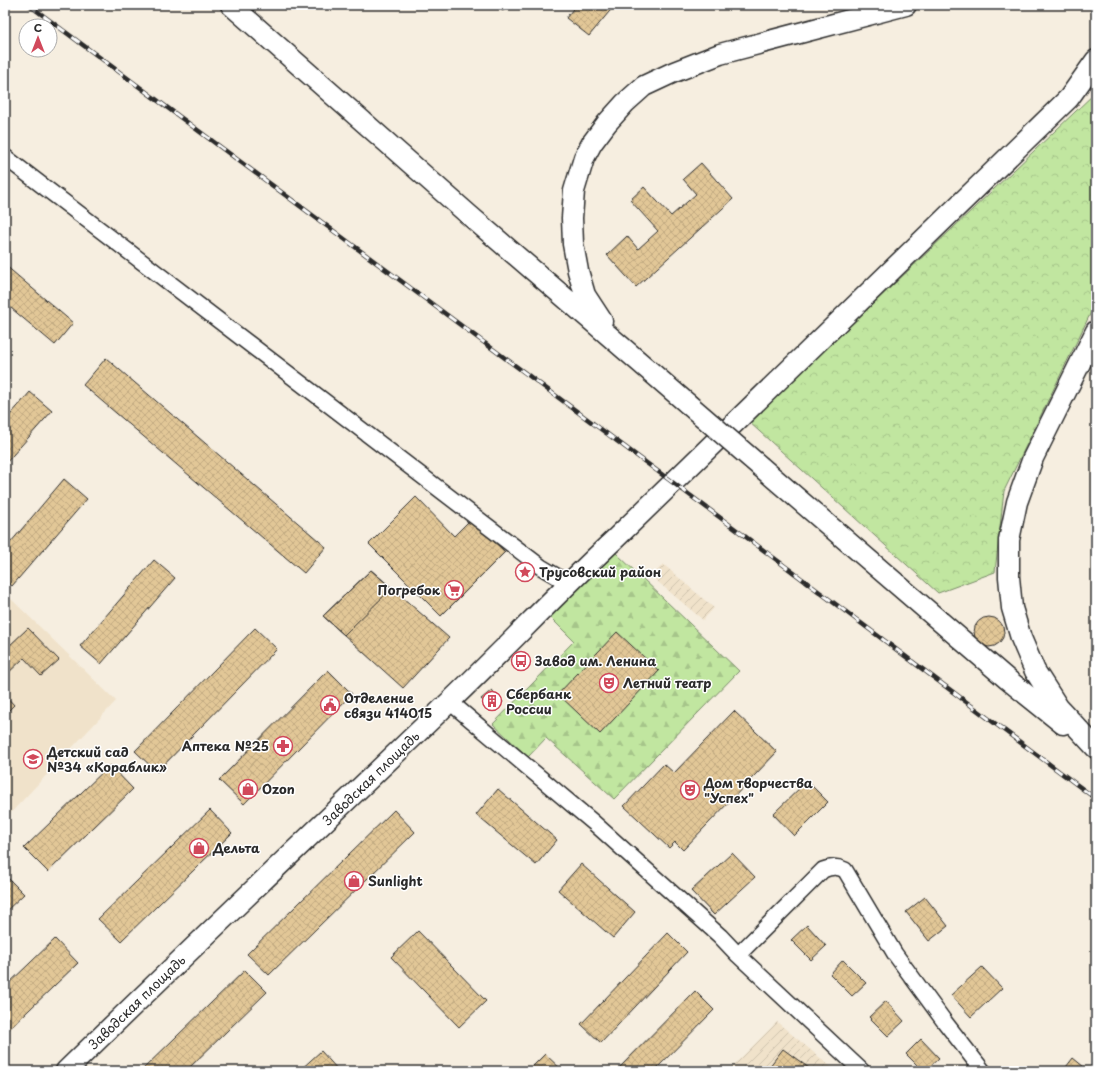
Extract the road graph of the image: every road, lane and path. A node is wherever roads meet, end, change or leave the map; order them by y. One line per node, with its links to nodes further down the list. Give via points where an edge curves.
1 (231, 5): 8 (main road)
2 (906, 5): 8 (main road, via 720,54 687,67 644,86 607,123 584,158 574,191 573,244 586,295 598,316)
3 (1096, 60): 5 (main road)
4 (1096, 80): 5 (main road)
5 (1069, 98): 9 (main road, Заводская площадь)
6 (5, 157): 9 (street, via 540,567)
7 (1096, 331): 11 (main road, via 1033,458 1016,502 1009,540 1009,577 1012,608 1035,671 1058,707)
8 (622, 346): 12 (main road, bridge, via 1007,679)
9 (568, 583): 10 (main road, Заводская площадь)
10 (450, 702): 13 (street, via 594,823); 14 (main road, Заводская площадь)
11 (1096, 748)
12 (1096, 751)
13 (738, 955): 15 (street); 16 (street, via 823,870 830,867 845,870 895,954)
14 (66, 1071)
15 (862, 1071)
16 (983, 1071)

